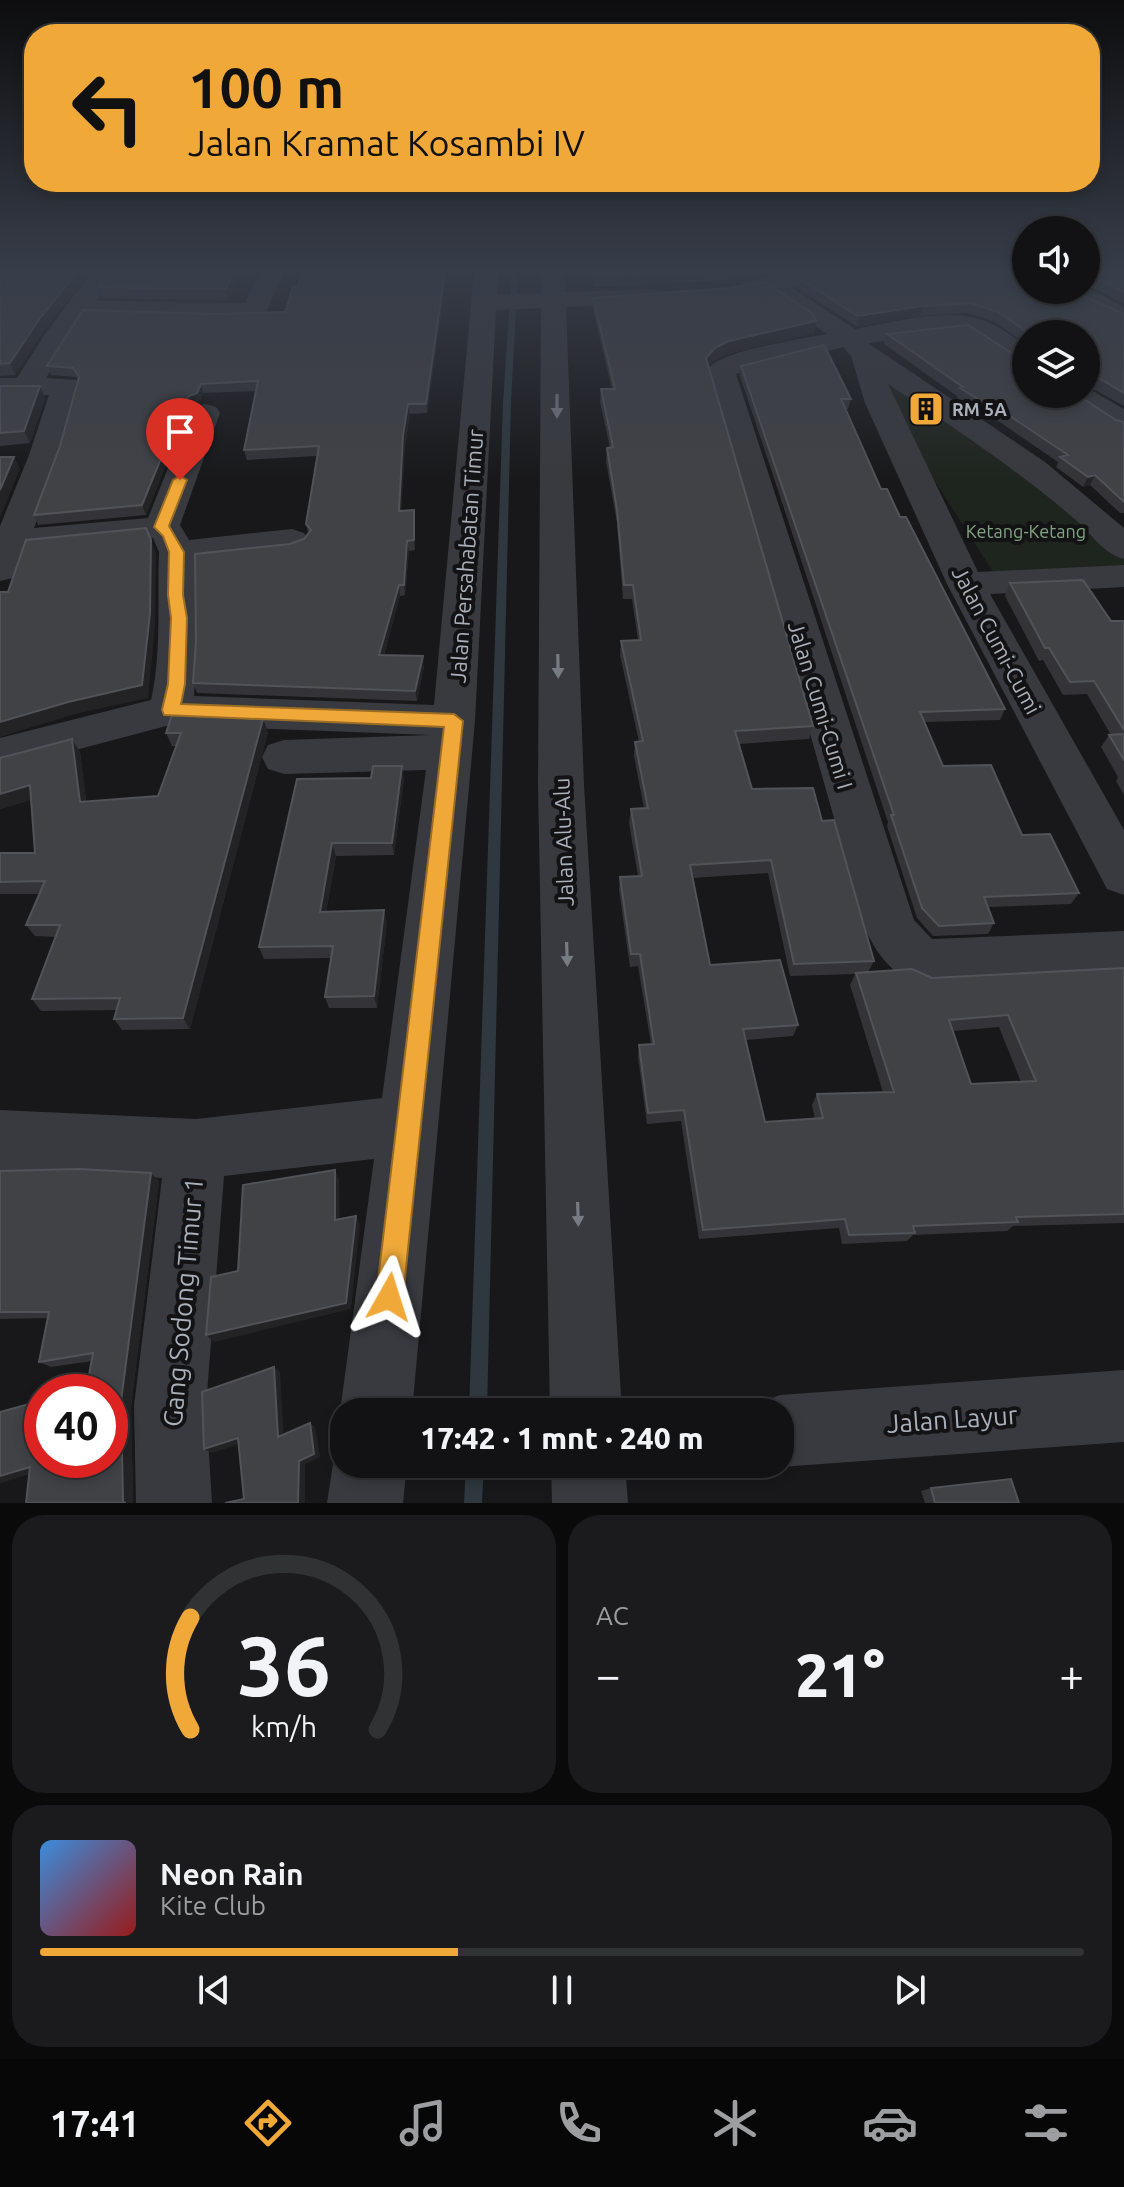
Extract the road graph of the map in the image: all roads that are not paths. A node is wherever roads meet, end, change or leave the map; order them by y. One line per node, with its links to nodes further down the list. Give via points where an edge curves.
1 (49, 342): 7 (street)
2 (485, 342): 20 (street, Jalan Persahabatan Timur)
3 (553, 342): 29 (street, Jalan Alu-Alu, one-way to 29, via 561,785)
4 (850, 342): 6 (street)
5 (874, 342): 6 (street)
6 (857, 347): 15 (street, via 1061,490); 18 (street, Jalan Cumi-Cumi); 24 (street, Jalan Cumi-Cumi I, via 721,370 892,931 925,963)
7 (13, 387): 11 (street, via 66,386)
8 (1100, 406): 9 (street)
9 (1124, 422)
10 (201, 423): 13 (street)
11 (45, 455): 12 (street); 16 (street)
12 (13, 457)
13 (169, 539): 14 (street); 16 (street); 19 (street, via 179,618 177,684)
14 (292, 540)
15 (1124, 548)
16 (5, 556)
17 (1124, 576): 18 (street)
18 (966, 584): 23 (street, Jalan Cumi-Cumi)
19 (170, 710): 20 (street); 21 (street)
20 (452, 737): 22 (street); 25 (street, Jalan Persahabatan Timur)
21 (0, 754)
22 (284, 757)
23 (1124, 875)
24 (1124, 954)
25 (409, 1125): 27 (street); 28 (street, Jalan Persahabatan Timur)
26 (0, 1140): 27 (street)
27 (196, 1149): 34 (street, Gang Sodong Timur 1, via 170,1406)
28 (378, 1398)
29 (585, 1398)
30 (1124, 1406): 31 (street, Jalan Layur)
31 (794, 1430)
32 (368, 1478): 35 (street)
33 (589, 1478): 36 (street)
34 (174, 1503)
35 (365, 1503)
36 (590, 1503)

